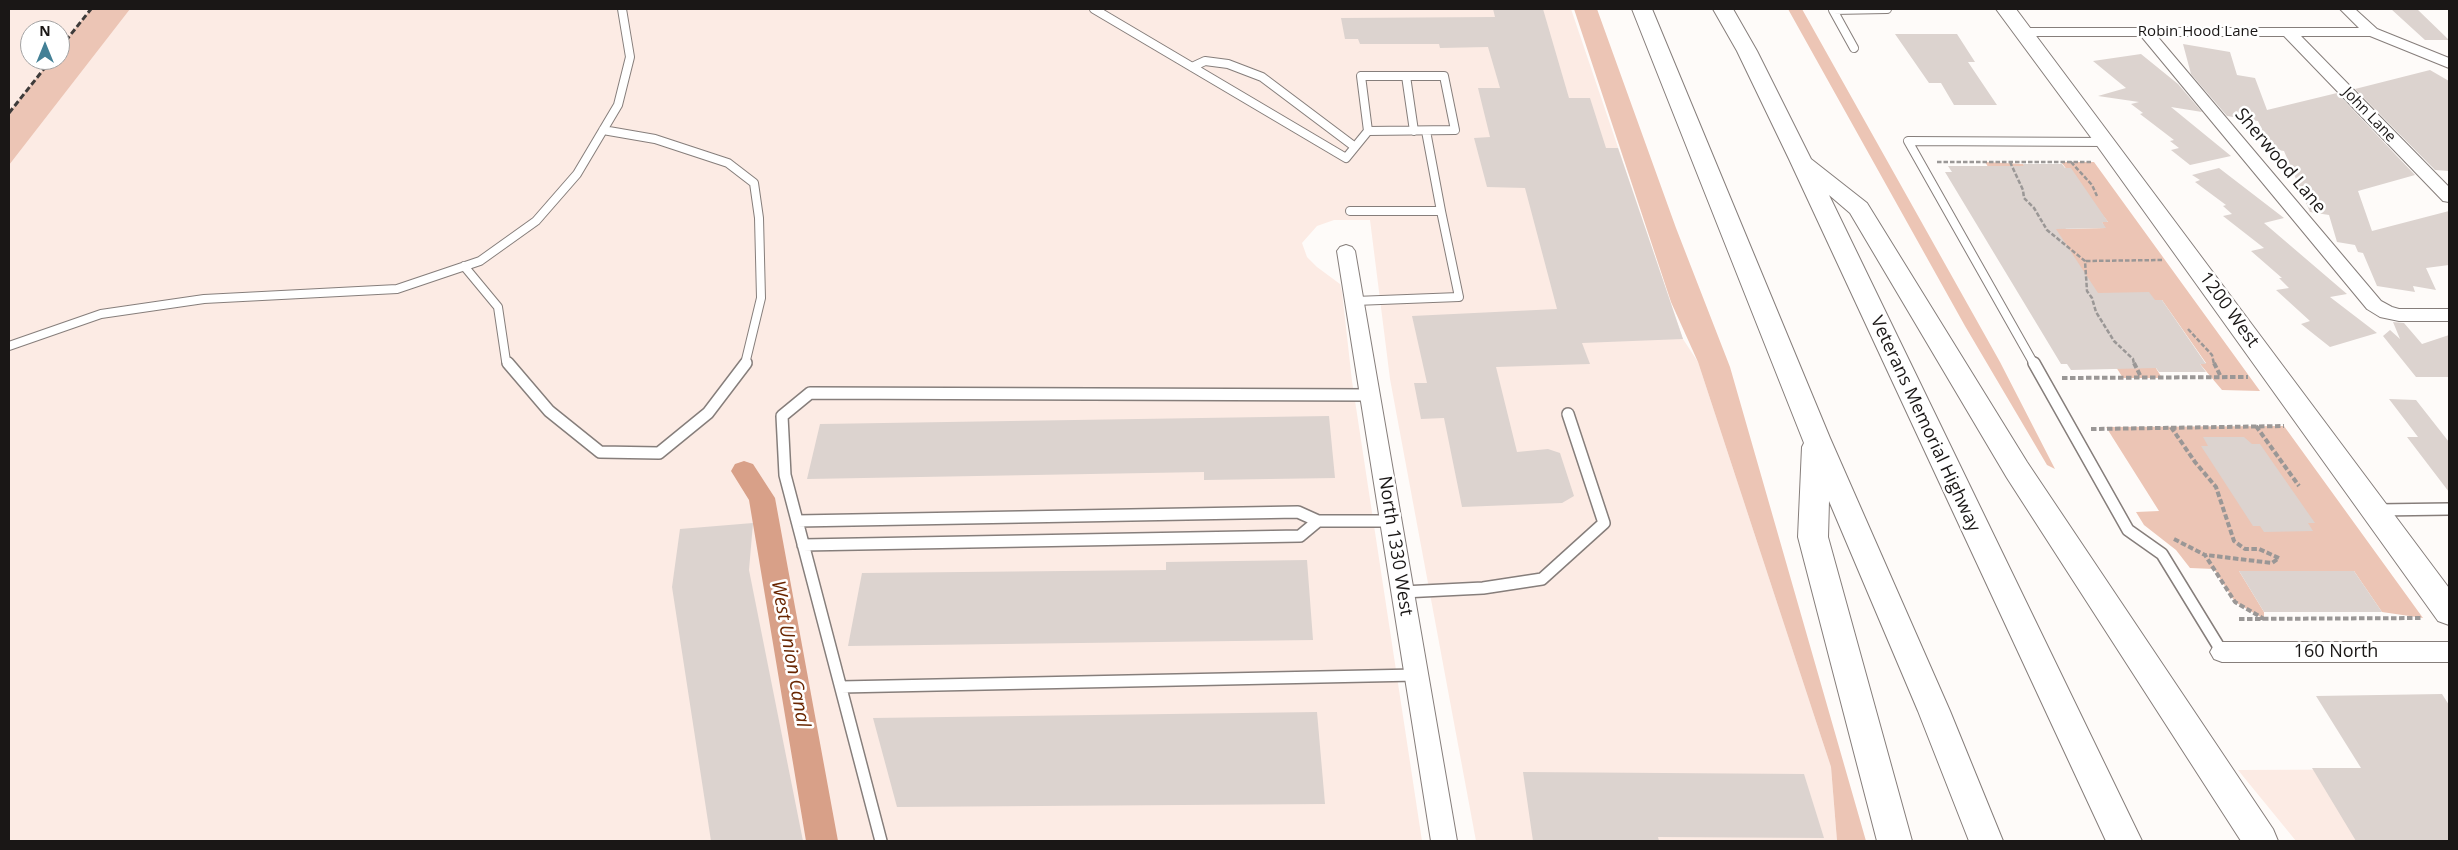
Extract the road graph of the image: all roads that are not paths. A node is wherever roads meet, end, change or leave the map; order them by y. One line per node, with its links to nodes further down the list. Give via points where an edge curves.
1 (622, 9): 16 (lane, via 630,57 618,105)
2 (1094, 9): 14 (lane)
3 (1642, 9): 33 (main road)
4 (1723, 9): 22 (main road, Veterans Memorial Highway)
5 (1887, 9): 12 (lane, via 1833,10)
6 (2006, 9): 8 (main road, 1200 West)
7 (2347, 9): 11 (street, Robin Hood Lane)
8 (2024, 32): 9 (street, Robin Hood Lane); 21 (main road, 1200 West)
9 (2145, 32): 10 (street, Robin Hood Lane); 29 (street, Sherwood Lane, via 2374,305 2387,313 2399,315)
10 (2288, 32): 11 (street, Robin Hood Lane); 23 (street, John Lane)
11 (2372, 32): 13 (street, Robin Hood Lane)
12 (1854, 48)
13 (2449, 63)
14 (1192, 68): 20 (lane, via 1205,61 1228,64 1262,77); 20 (lane, via 1346,158)
15 (1406, 76): 17 (lane, via 1361,76); 18 (lane); 19 (lane, via 1444,76 1455,130)
16 (603, 130): 27 (lane, via 576,174 536,221 480,260); 27 (lane, via 655,139 728,163 754,183 759,218 761,298 745,366 708,413 659,453 600,452 549,410 506,361 498,307)
17 (1368, 131): 18 (lane); 20 (lane)
18 (1414, 131): 19 (lane)
19 (1426, 131): 25 (lane)
20 (1355, 147)
21 (2100, 152): 35 (main road, 1200 West); 42 (lane, via 1908,142 2128,530 2162,554)
22 (1800, 159): 50 (main road, Veterans Memorial Highway); 51 (main road, via 1859,208 2017,470)
23 (2449, 197)
24 (1350, 211): 25 (lane)
25 (1441, 211): 28 (lane, via 1459,297)
26 (1346, 251): 28 (street, North 1330 West)
27 (464, 266): 30 (lane, via 397,289 204,299 101,314)
28 (1355, 301): 31 (street, North 1330 West)
29 (2449, 315)
30 (9, 346)
31 (1371, 395): 36 (lane, via 810,393 782,416 785,475); 38 (street, North 1330 West)
32 (1568, 414): 40 (lane, via 1604,523 1542,579 1483,588)
33 (1816, 438): 48 (main road, via 1813,536); 49 (main road, via 1934,711)
34 (2449, 509): 35 (lane)
35 (2374, 510): 41 (main road, 1200 West)
36 (797, 521): 37 (lane, via 1298,512); 39 (lane)
37 (1318, 521): 38 (lane); 39 (lane, via 1300,536)
38 (1391, 521): 40 (street, North 1330 West)
39 (803, 545): 45 (lane)
40 (1402, 592): 44 (street, North 1330 West)
41 (2449, 612)
42 (2222, 652): 43 (street, 160 North)
43 (2449, 652)
44 (1416, 675): 45 (lane); 47 (street, North 1330 West)
45 (840, 687): 46 (lane)
46 (881, 841)
47 (1444, 841)
48 (1894, 841)
49 (1986, 841)
50 (2124, 841)
51 (2261, 841)

